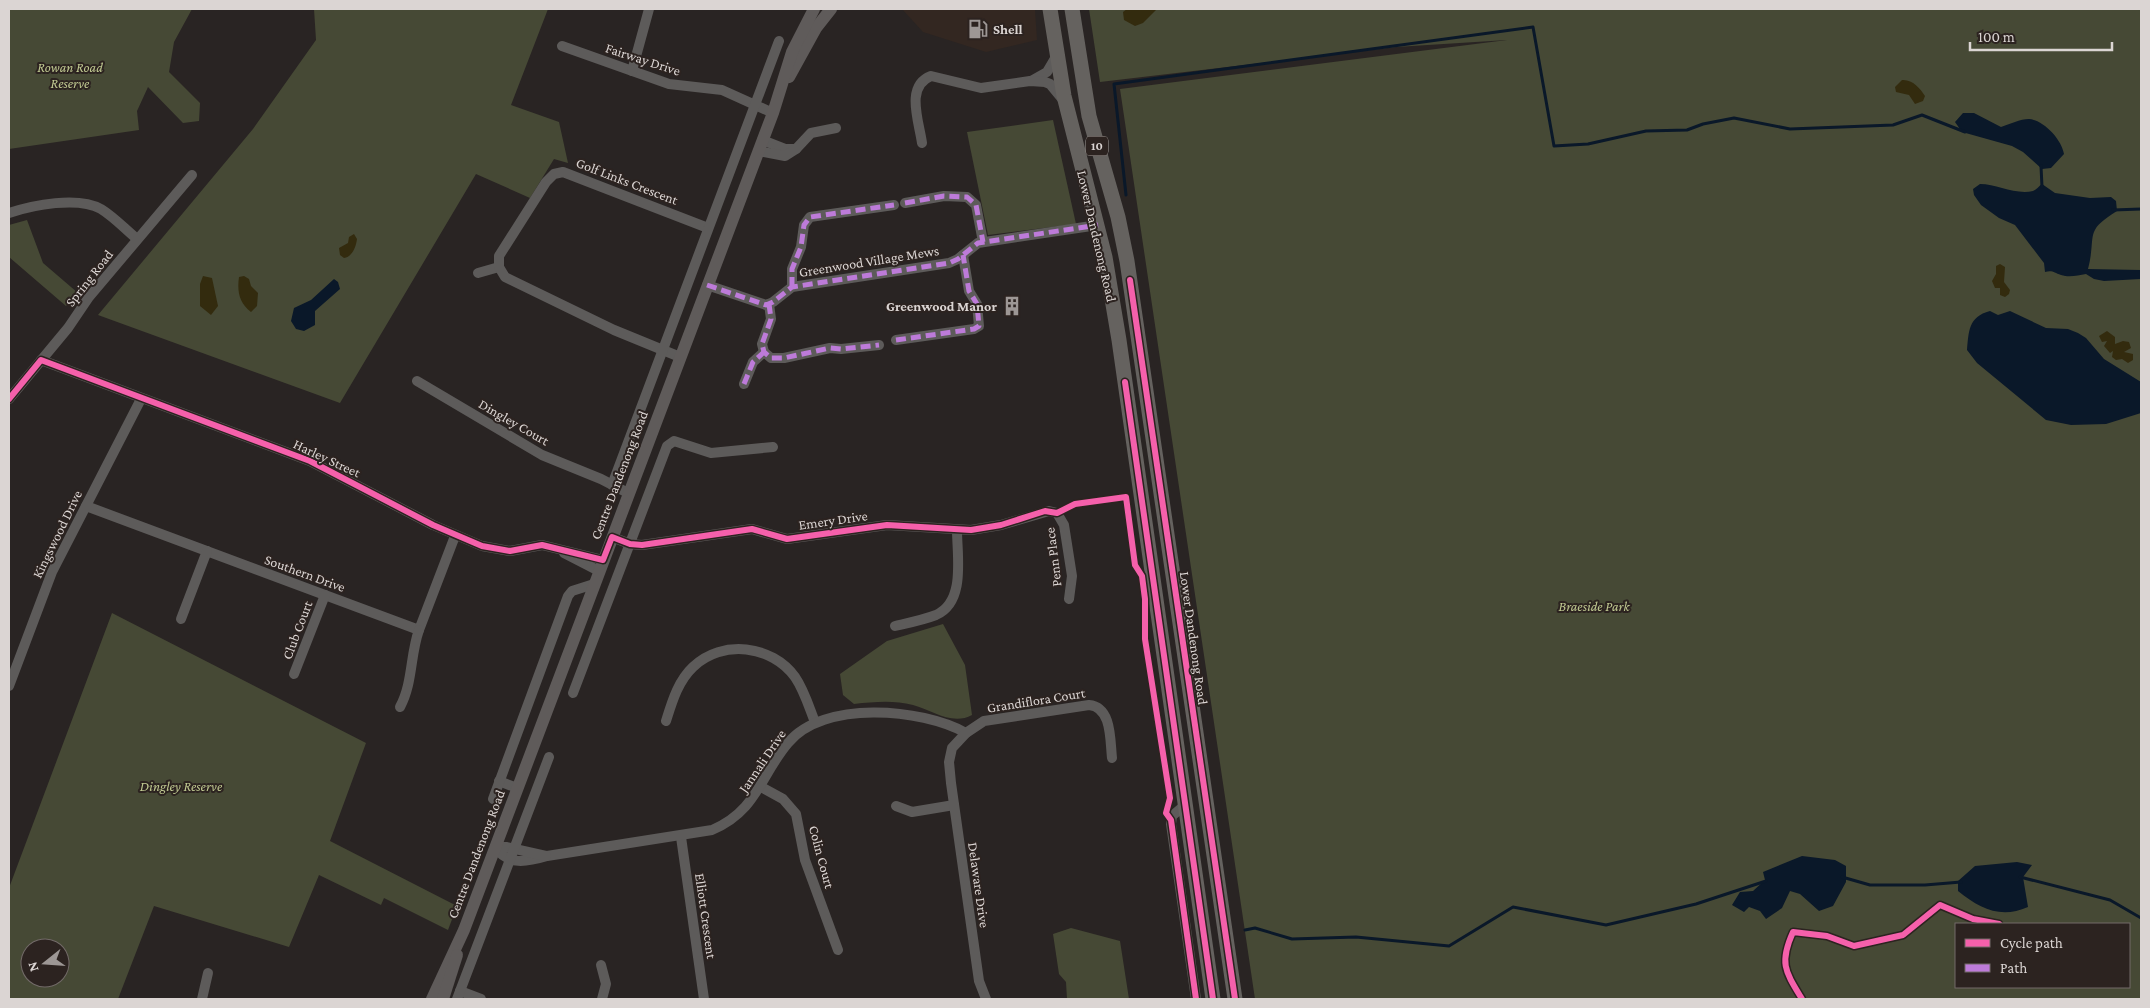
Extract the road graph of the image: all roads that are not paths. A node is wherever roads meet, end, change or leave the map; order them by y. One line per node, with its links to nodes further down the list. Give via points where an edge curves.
1 (649, 9): 9 (street)
2 (814, 9): 11 (main road, Centre Dandenong Road, via 792,52)
3 (830, 9): 11 (main road, Centre Dandenong Road)
4 (1050, 9): 8 (highway, Lower Dandenong Road / 10)
5 (1072, 9): 94 (highway, Lower Dandenong Road / 10, via 1090,116 1127,260)
6 (779, 41): 13 (street, Centre Dandenong Road)
7 (562, 46): 9 (street, Fairway Drive)
8 (1057, 55): 10 (street, via 1047,72); 12 (highway, Lower Dandenong Road / 10)
9 (632, 71): 13 (street, Fairway Drive, via 669,84 722,90)
10 (1030, 81): 12 (street, via 1050,84); 16 (street, via 981,88 941,76 927,77 919,84 915,96)
11 (782, 87): 14 (main road, Centre Dandenong Road)
12 (1066, 102): 22 (highway, Lower Dandenong Road / 10)
13 (756, 105): 14 (street, Fairway Drive); 23 (street, Centre Dandenong Road)
14 (773, 113): 17 (main road, Centre Dandenong Road)
15 (836, 128): 17 (street, via 811,133 785,156)
16 (922, 143)
17 (760, 146): 29 (main road, Centre Dandenong Road)
18 (192, 175): 24 (street, Spring Road)
19 (905, 203): 25 (street, via 944,196 967,197 976,205)
20 (894, 206): 30 (street, via 810,217 804,225 801,247 792,270)
21 (9, 213): 24 (street, via 85,203 104,211)
22 (1098, 226): 25 (street, Greenwood Village Mews); 73 (highway, Lower Dandenong Road / 10, via 1119,340)
23 (708, 228): 27 (street, Golf Links Crescent, via 563,172 554,174 546,182 501,253); 34 (street, Centre Dandenong Road)
24 (137, 239): 37 (street, Spring Road)
25 (983, 242): 26 (street, Greenwood Village Mews, via 972,246)
26 (963, 255): 30 (street, Greenwood Village Mews, via 942,264); 32 (street, via 969,291 977,304 979,326)
27 (499, 267): 28 (street); 34 (street, via 505,278)
28 (478, 273)
29 (707, 285): 31 (street, via 757,304); 36 (main road, Centre Dandenong Road)
30 (792, 287): 31 (street, Greenwood Village Mews)
31 (769, 304): 35 (street, via 771,319 762,344)
32 (896, 340)
33 (879, 345): 35 (street, via 841,350 830,348 780,359 771,358)
34 (662, 350): 36 (street); 43 (street, Centre Dandenong Road)
35 (764, 352): 39 (street, via 753,362)
36 (680, 357): 44 (main road, Centre Dandenong Road)
37 (41, 360): 40 (street, Spring Road); 41 (street, Harley Street)
38 (417, 381): 43 (street, Dingley Court, via 542,455)
39 (744, 384)
40 (9, 399)
41 (141, 399): 45 (street, Kingswood Drive); 48 (street, Harley Street, via 310,461)
42 (773, 448): 50 (street, via 711,453 674,441 666,446)
43 (613, 481): 44 (street, Dingley Court)
44 (630, 487): 49 (main road, Centre Dandenong Road)
45 (86, 506): 51 (street, Southern Drive); 60 (street, Kingswood Drive, via 52,572)
46 (1057, 514): 47 (street, Emery Drive, via 1045,511 1002,525); 55 (street, Penn Place, via 1064,525 1072,576)
47 (957, 530): 50 (street, Emery Drive, via 887,525 787,538 752,529 648,545); 57 (street, via 956,586 952,600 936,615)
48 (454, 536): 52 (street, Harley Street, via 501,551 542,546); 58 (street)
49 (612, 537): 50 (street, Emery Drive); 52 (main road, Centre Dandenong Road)
50 (630, 544): 61 (street)
51 (207, 551): 54 (street, Southern Drive); 56 (street)
52 (601, 565): 53 (main road, Centre Dandenong Road)
53 (594, 584): 68 (street, via 572,591 568,596); 70 (main road, Centre Dandenong Road)
54 (325, 595): 58 (street, Southern Drive); 59 (street, Club Court)
55 (1069, 599)
56 (182, 619)
57 (894, 626)
58 (419, 630): 62 (street, via 412,652 407,691)
59 (294, 674)
60 (9, 686)
61 (573, 693)
62 (400, 706)
63 (666, 721): 64 (street, via 680,684 693,666 714,654 735,649 756,651 786,667 800,685)
64 (815, 722): 65 (street, Jannali Drive, via 896,712 944,724); 69 (street, Jannali Drive, via 786,744)
65 (963, 737): 67 (street, Grandiflora Court, via 978,724 994,718 1093,705 1106,715); 72 (street, Delaware Drive, via 950,772)
66 (549, 757): 77 (street)
67 (1112, 758)
68 (499, 781): 70 (street); 71 (street)
69 (761, 787): 75 (street, Jannali Drive, via 753,800 730,821 712,830); 81 (street, Colin Court, via 783,799 796,814 805,860)
70 (517, 788): 76 (main road, Centre Dandenong Road)
71 (493, 799)
72 (954, 805): 74 (street, via 912,812); 91 (street, Delaware Drive, via 979,981)
73 (1185, 805): 92 (street, via 1171,820); 93 (highway, Lower Dandenong Road / 10)
74 (896, 806)
75 (681, 836): 78 (street, Jannali Drive); 90 (street, Elliott Crescent)
76 (495, 847): 77 (street, Jannali Drive); 79 (street, via 501,856); 80 (main road, Centre Dandenong Road)
77 (514, 850): 78 (street, Jannali Drive); 79 (street)
78 (547, 856): 79 (street, Jannali Drive, via 526,862)
79 (510, 860): 84 (street)
80 (464, 930): 86 (main road, Centre Dandenong Road); 87 (main road, Centre Dandenong Road)
81 (838, 950)
82 (601, 965): 89 (street, via 606,984)
83 (208, 973): 85 (street)
84 (459, 995): 88 (street)
85 (202, 999)
86 (432, 999)
87 (443, 999)
88 (481, 999)
89 (602, 999)
90 (704, 999)
91 (986, 999)
92 (1196, 999)
93 (1214, 999)
94 (1235, 999)

